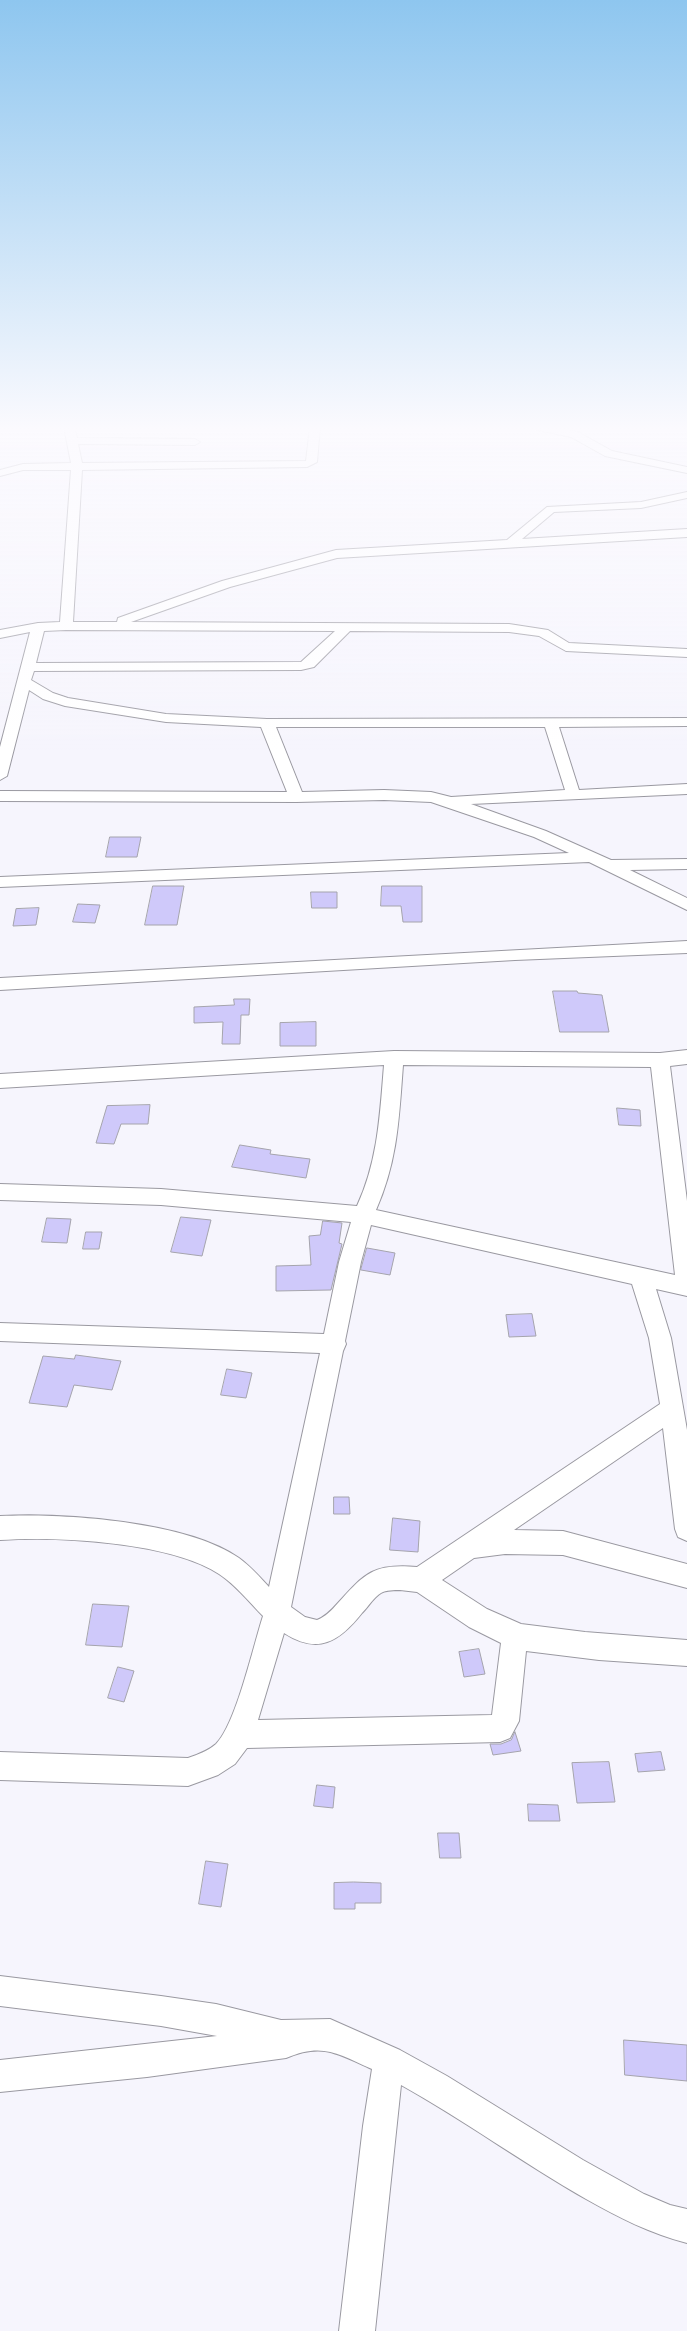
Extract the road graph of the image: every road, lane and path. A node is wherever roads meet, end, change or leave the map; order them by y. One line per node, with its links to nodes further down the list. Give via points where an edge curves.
1 (72, 536): 5 (street)
2 (519, 536): 4 (street)
3 (621, 536): 4 (street)
4 (512, 542): 6 (street, via 336,554 226,584)
5 (66, 626): 6 (street); 7 (street)
6 (111, 626): 8 (street)
7 (38, 627): 9 (street); 11 (street)
8 (346, 628): 10 (street, via 509,628 543,633 566,647); 11 (street, via 310,664 301,666)
9 (0, 634)
10 (687, 653)
11 (27, 667): 12 (street)
12 (23, 682): 14 (street, via 48,696 89,707 166,718); 16 (street)
13 (687, 722): 15 (street)
14 (267, 723): 15 (street); 20 (street)
15 (551, 724): 18 (street)
16 (0, 776)
17 (687, 788): 18 (street)
18 (573, 793): 21 (street)
19 (0, 796): 20 (street)
20 (296, 797): 21 (street, via 412,795)
21 (448, 801): 22 (street, via 540,834)
22 (592, 857): 24 (street); 25 (street)
23 (687, 864): 24 (street)
24 (609, 865): 26 (street)
25 (0, 882)
26 (687, 905)
27 (687, 948): 28 (street, via 523,953)
28 (0, 984)
29 (687, 1057): 31 (street)
30 (394, 1058): 31 (street); 32 (street); 34 (street, via 388,1140 374,1191)
31 (660, 1060): 36 (street)
32 (0, 1081)
33 (0, 1192): 34 (street, via 161,1197)
34 (363, 1215): 35 (street); 38 (street, via 350,1262)
35 (641, 1278): 36 (street); 39 (street, via 656,1319)
36 (687, 1287)
37 (0, 1332): 38 (street)
38 (335, 1344): 46 (street)
39 (672, 1409): 40 (street); 43 (street)
40 (684, 1487): 42 (street)
41 (0, 1528): 46 (street, via 78,1530 141,1537 201,1550 229,1566)
42 (687, 1529)
43 (468, 1549): 44 (street, via 505,1542 562,1543); 45 (street)
44 (687, 1576)
45 (420, 1580): 46 (street, via 399,1578 372,1584 334,1624 318,1633 296,1626); 47 (street, via 442,1596)
46 (277, 1612): 49 (street)
47 (515, 1636): 48 (street); 49 (street, via 505,1721 500,1728)
48 (687, 1653)
49 (240, 1734): 50 (street, via 225,1754 188,1772)
50 (0, 1766)
51 (0, 1991): 52 (street, via 161,2010 281,2036)
52 (330, 2035): 53 (street); 54 (street, via 147,2061)
53 (388, 2061): 55 (street, via 617,2197 670,2222); 56 (street)
54 (0, 2076)
55 (687, 2226)
56 (357, 2331)

